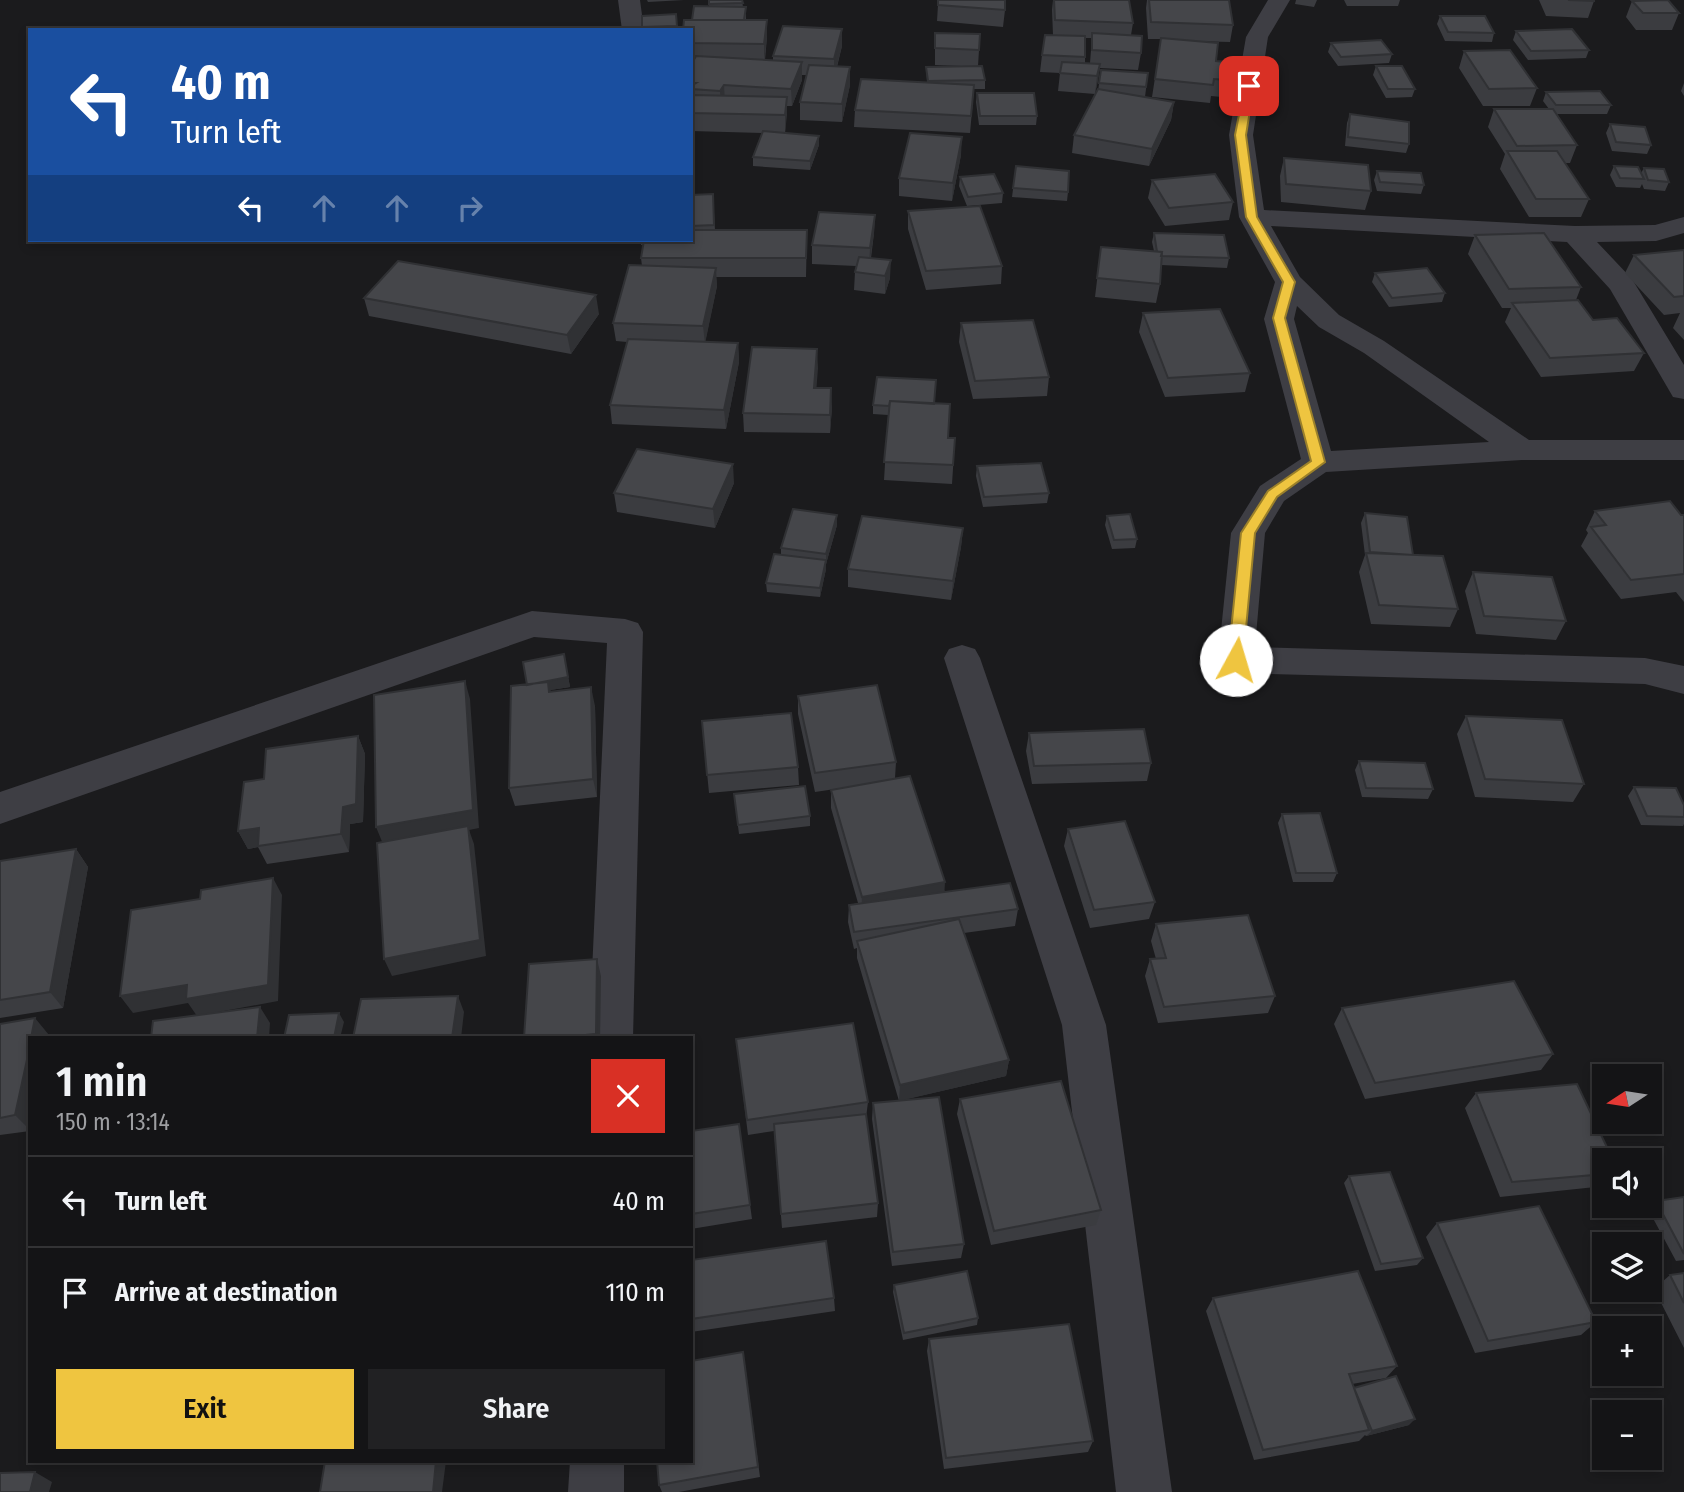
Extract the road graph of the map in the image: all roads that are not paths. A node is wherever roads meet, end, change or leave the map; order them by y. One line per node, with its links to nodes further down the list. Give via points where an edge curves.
1 (629, 0): 3 (street)
2 (1279, 0): 4 (street, via 1257,37 1241,135)
3 (633, 28)
4 (1252, 217): 6 (street); 7 (street)
5 (1684, 225): 6 (street, via 1656,233)
6 (1574, 234): 8 (street, via 1622,285)
7 (1289, 282): 9 (street, via 1329,321); 11 (street, via 1279,318)
8 (1684, 390)
9 (1522, 450): 10 (street); 11 (street)
10 (1684, 450)
11 (1318, 462): 13 (street, via 1272,494 1248,533 1236,660 1645,671)
12 (962, 658): 18 (street, via 1084,1025)
13 (1684, 680)
14 (0, 808): 15 (street, via 532,624 625,632)
15 (611, 1036)
16 (597, 1463): 17 (street)
17 (596, 1492)
18 (1144, 1492)

